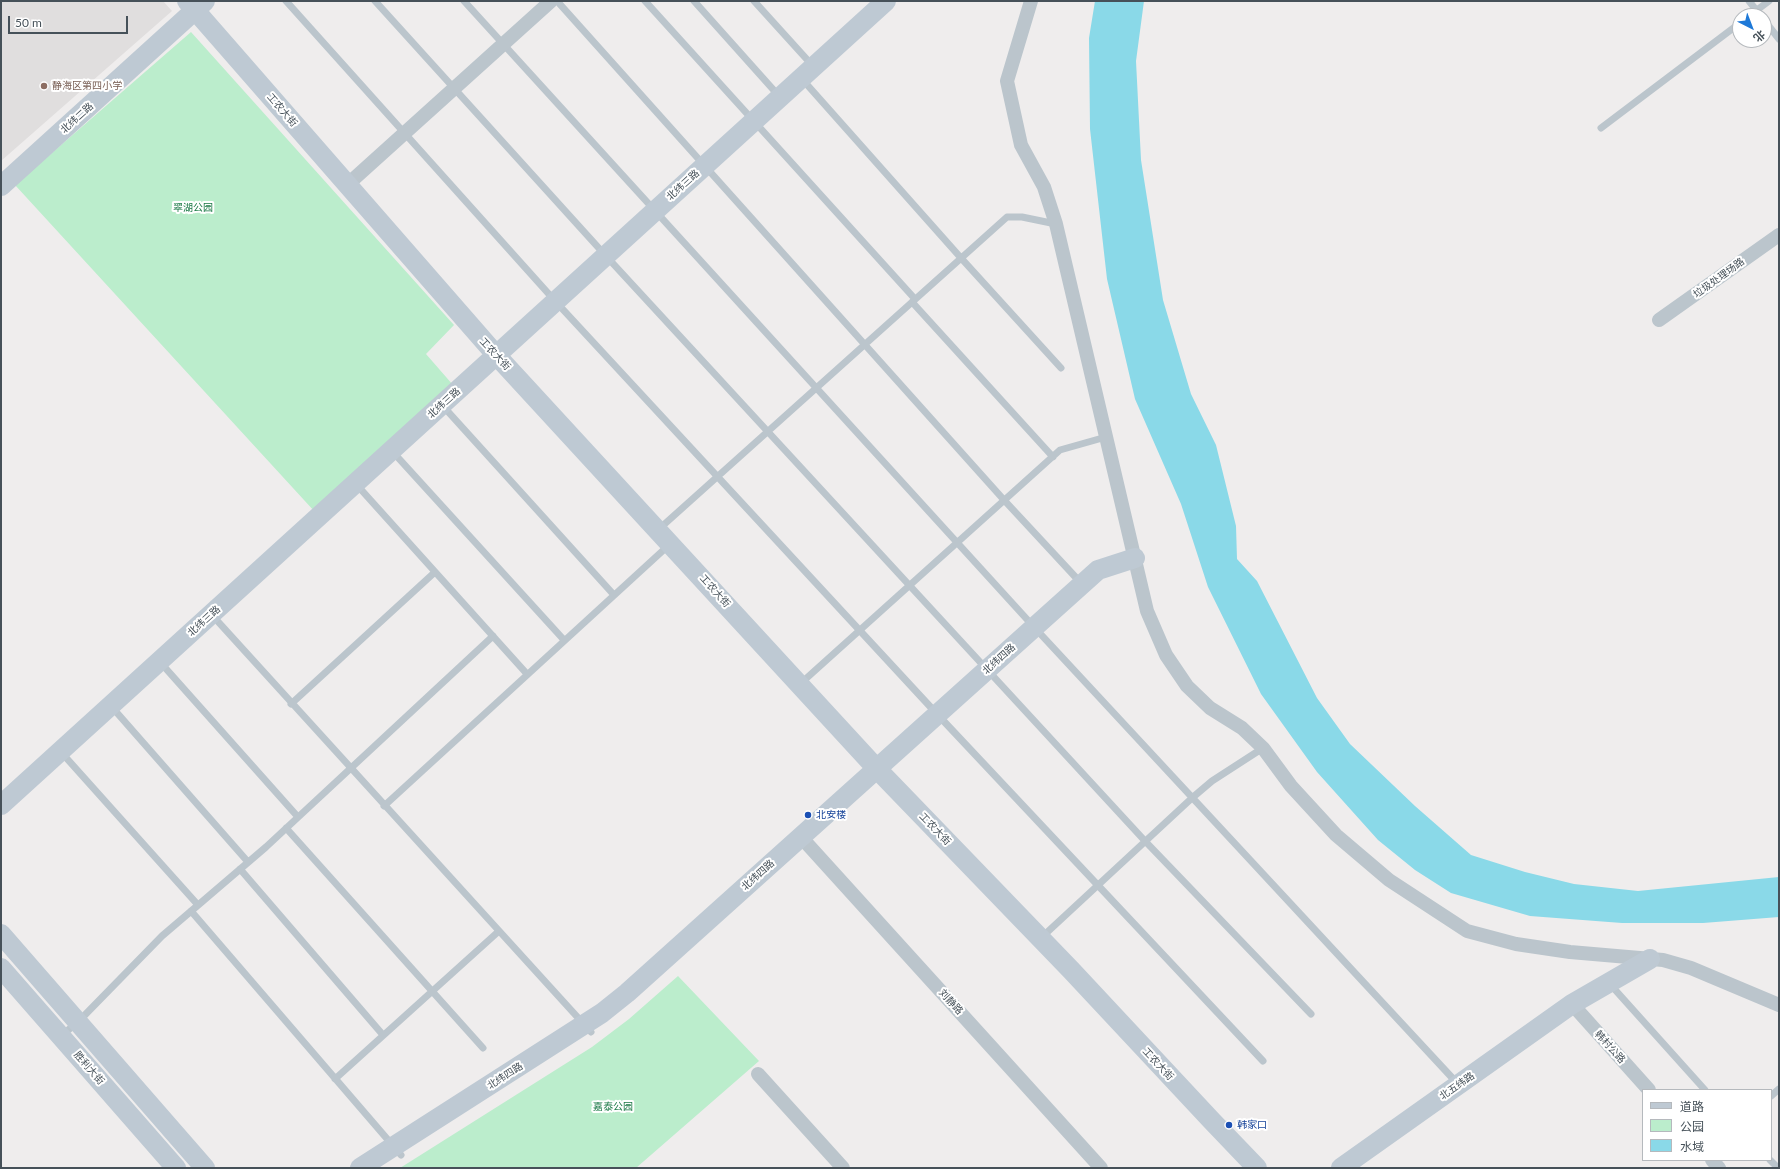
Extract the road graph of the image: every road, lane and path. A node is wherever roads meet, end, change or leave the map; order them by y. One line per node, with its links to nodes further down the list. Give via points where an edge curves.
1 (286, 1): 21 (lane)
2 (375, 1): 17 (lane)
3 (464, 1): 15 (lane)
4 (551, 1): 15 (street)
5 (557, 1): 22 (lane)
6 (645, 1): 19 (lane)
7 (694, 1): 18 (lane)
8 (754, 1): 16 (lane)
9 (886, 1): 16 (street, 北纬三路)
10 (1031, 1): 26 (street, via 1007,81 1021,145 1044,187)
11 (196, 4): 23 (street, 工农大街); 24 (street, 北纬二路)
12 (1732, 29): 20 (lane)
13 (1772, 31): 14 (lane)
14 (1779, 40)
15 (503, 44): 17 (street); 25 (lane)
16 (807, 72): 18 (street, 北纬三路); 29 (lane)
17 (454, 88): 21 (street); 28 (lane)
18 (780, 97): 19 (street, 北纬三路)
19 (754, 120): 22 (street, 北纬三路); 30 (lane)
20 (1601, 128)
21 (404, 133): 23 (street); 31 (lane)
22 (704, 166): 25 (street, 北纬三路); 33 (lane)
23 (347, 185): 34 (street, 工农大街)
24 (1, 186)
25 (654, 212): 28 (street, 北纬三路); 36 (lane)
26 (1056, 224): 29 (lane, via 1022,217 1007,217); 39 (street)
27 (1779, 235): 32 (street, 垃圾处理场路)
28 (606, 256): 31 (street, 北纬三路); 38 (lane)
29 (961, 258): 30 (lane); 35 (lane)
30 (914, 300): 33 (lane); 41 (lane)
31 (556, 302): 34 (street, 北纬三路); 42 (lane)
32 (1659, 320)
33 (864, 344): 36 (lane); 44 (lane)
34 (496, 356): 37 (street, 北纬三路); 45 (street, 工农大街)
35 (1061, 368)
36 (816, 388): 38 (lane); 46 (lane)
37 (442, 405): 40 (street, 北纬三路); 51 (lane)
38 (767, 431): 42 (lane); 50 (lane)
39 (1106, 437): 41 (lane, via 1060,450); 47 (street)
40 (392, 450): 43 (street, 北纬三路); 56 (lane)
41 (1053, 457): 44 (lane)
42 (717, 476): 45 (lane); 54 (lane)
43 (355, 484): 48 (lane); 52 (street, 北纬三路)
44 (1004, 500): 46 (lane); 49 (lane)
45 (665, 536): 51 (lane); 60 (street, 工农大街)
46 (958, 542): 50 (lane); 53 (lane)
47 (1135, 558): 49 (street, 北纬四路, via 1098,570); 64 (street, via 1147,611 1166,655 1187,686 1210,708 1242,728)
48 (435, 572): 55 (lane); 61 (lane)
49 (1082, 584): 53 (street, 北纬四路)
50 (909, 586): 54 (lane); 58 (lane)
51 (614, 595): 56 (lane)
52 (211, 615): 57 (street, 北纬三路); 61 (lane)
53 (1034, 627): 58 (street, 北纬四路); 68 (lane)
54 (859, 630): 60 (lane); 63 (lane)
55 (494, 636): 59 (lane); 66 (lane)
56 (564, 640): 59 (lane)
57 (160, 661): 62 (street, 北纬三路); 71 (lane)
58 (987, 670): 63 (street, 北纬四路); 74 (lane)
59 (527, 674): 70 (lane)
60 (800, 684): 67 (street, 工农大街)
61 (291, 704): 66 (lane)
62 (111, 706): 65 (street, 北纬三路); 75 (lane)
63 (937, 714): 67 (street, 北纬四路); 77 (lane)
64 (1263, 748): 68 (lane, via 1212,781); 83 (street, via 1291,786 1336,835 1389,880 1467,931 1516,944)
65 (60, 751): 69 (street, 北纬三路); 78 (lane)
66 (350, 769): 70 (lane); 71 (lane)
67 (877, 775): 73 (street, 北纬四路); 82 (street, 工农大街); 108 (street, 工农大街)
68 (1192, 798): 74 (lane); 98 (lane)
69 (1, 805)
70 (384, 806): 80 (lane)
71 (298, 817): 72 (lane)
72 (286, 828): 75 (lane); 86 (lane)
73 (804, 840): 91 (street, 北纬四路, via 635,999); 107 (street, 刘静路)
74 (1145, 842): 77 (lane); 89 (lane)
75 (248, 862): 76 (lane)
76 (240, 869): 78 (lane); 92 (lane)
77 (1097, 886): 82 (lane); 95 (lane)
78 (198, 905): 79 (lane)
79 (191, 911): 90 (lane, via 162,936); 97 (lane)
80 (499, 931): 86 (lane); 91 (lane)
81 (1, 934): 90 (street)
82 (1040, 939): 109 (street, 工农大街)
83 (1650, 959): 85 (street, 北五纬路); 88 (street, via 1691,968)
84 (1, 968): 93 (street, 胜利大街)
85 (1609, 983): 87 (street, 北五纬路); 100 (lane)
86 (432, 991): 92 (lane); 94 (lane)
87 (1572, 1004): 98 (street, 北五纬路); 99 (street, 韩村公路)
88 (1779, 1005)
89 (1311, 1014)
90 (78, 1022): 93 (lane); 103 (street)
91 (588, 1028): 101 (street, 北纬四路)
92 (383, 1035): 97 (lane)
93 (61, 1036): 102 (street, 胜利大街)
94 (483, 1048)
95 (1263, 1061)
96 (758, 1074): 106 (street)
97 (335, 1078): 101 (lane)
98 (1459, 1085): 110 (street, 北五纬路)
99 (1648, 1089)
100 (1704, 1089)
101 (397, 1151): 104 (street, 北纬四路); 105 (street, 北纬四路)
102 (176, 1168)
103 (205, 1168)
104 (360, 1168)
105 (381, 1168)
106 (844, 1168)
107 (1101, 1168)
108 (1244, 1168)
109 (1257, 1168)
110 (1341, 1168)

